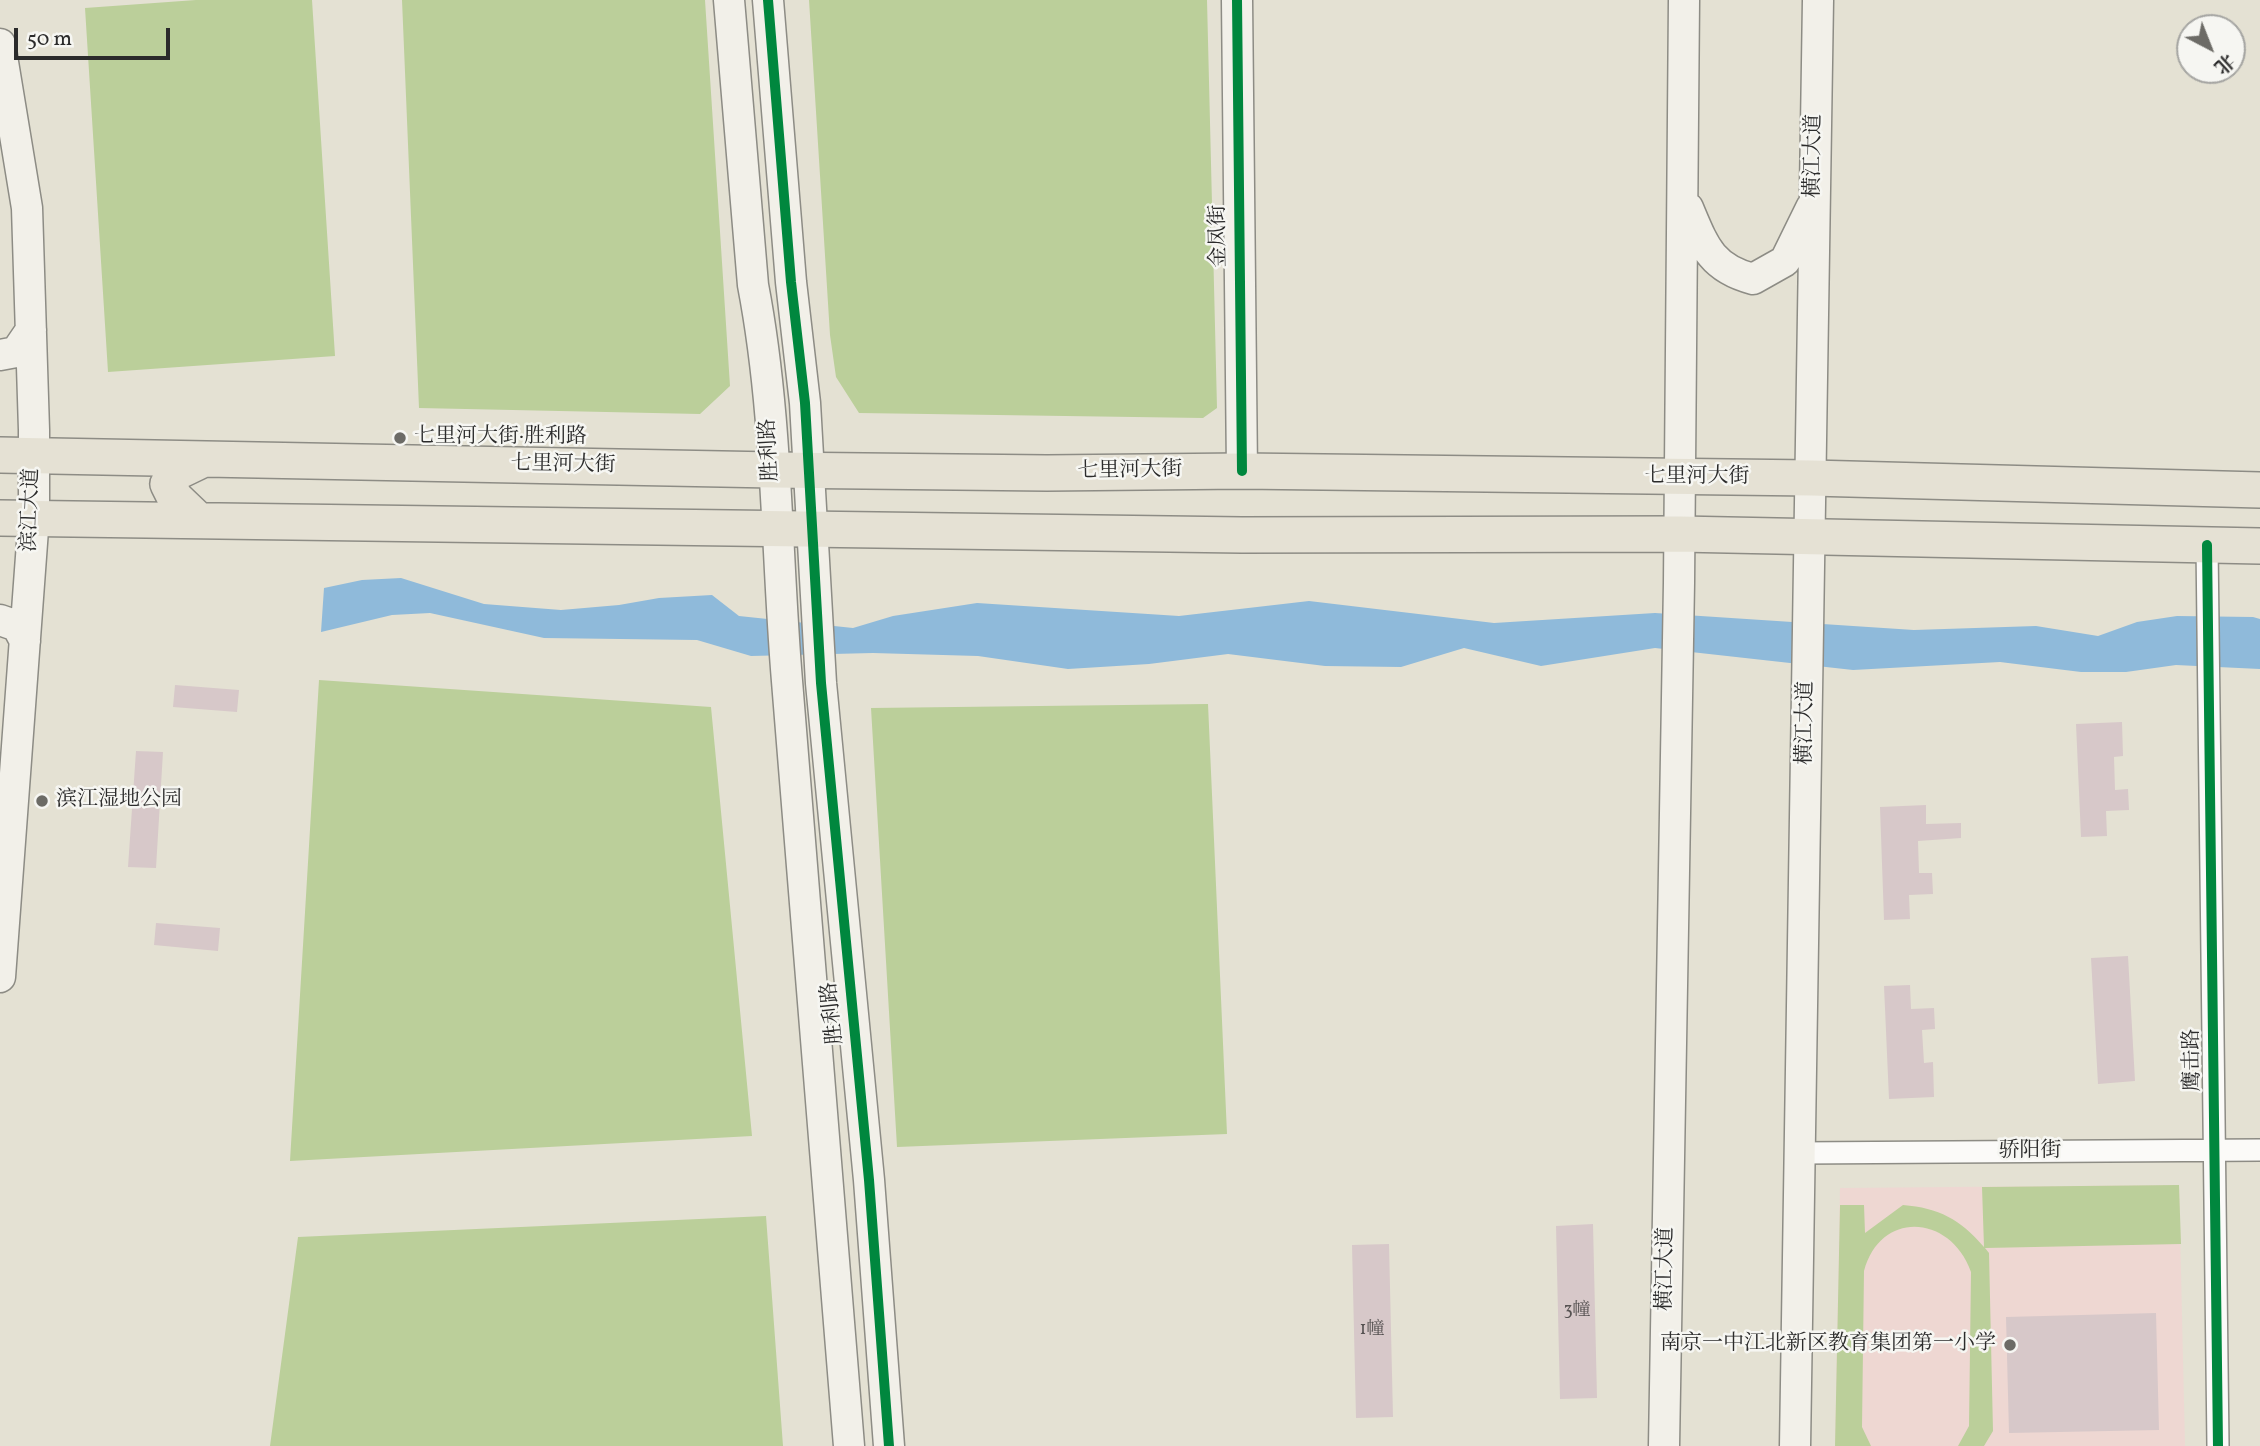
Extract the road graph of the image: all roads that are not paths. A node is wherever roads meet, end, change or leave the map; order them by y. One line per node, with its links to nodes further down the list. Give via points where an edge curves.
1 (729, 0): 10 (main road, 胜利路)
2 (768, 0): 9 (main road, 胜利路)
3 (1237, 0): 18 (main road, 金凤街)
4 (1684, 0): 7 (main road, 横江大道)
5 (1818, 0): 8 (main road, 横江大道)
6 (0, 44): 11 (main road, 滨江大道, via 26,208)
7 (1683, 195): 8 (main road, via 1705,249 1730,273 1753,279 1785,261); 20 (main road, 横江大道)
8 (1815, 200): 19 (main road, 横江大道)
9 (791, 282): 10 (main road, via 771,297); 16 (main road, 胜利路)
10 (753, 285): 17 (main road, 胜利路)
11 (32, 330): 12 (main road, via 16,352); 14 (main road, 滨江大道)
12 (0, 355)
13 (0, 455): 14 (main road, 七里河大街)
14 (35, 455): 15 (main road, 七里河大街); 22 (main road, 滨江大道)
15 (202, 460): 17 (main road, 七里河大街); 23 (main road, via 175,473 168,485)
16 (809, 468): 17 (main road, 七里河大街); 18 (main road, 七里河大街); 25 (main road, 胜利路)
17 (773, 470): 24 (main road, 胜利路)
18 (1242, 471): 20 (main road, 七里河大街)
19 (1812, 478): 20 (main road, 七里河大街); 21 (main road, 七里河大街); 27 (main road, 横江大道)
20 (1680, 479): 26 (main road, 横江大道)
21 (2260, 490)
22 (17, 517): 23 (main road); 31 (main road, 滨江大道)
23 (198, 520): 24 (main road)
24 (776, 528): 25 (main road); 36 (main road, 胜利路)
25 (810, 528): 26 (main road, via 1242,535); 37 (main road, 胜利路)
26 (1680, 534): 27 (main road); 38 (main road, 横江大道)
27 (1809, 538): 28 (main road); 35 (main road, 横江大道)
28 (2207, 545): 29 (main road); 33 (street, 鹰击路)
29 (2260, 546)
30 (0, 620): 31 (main road, via 17,626)
31 (25, 641): 32 (main road, 滨江大道)
32 (0, 977)
33 (2214, 1150): 34 (street, 骄阳街); 35 (street, 骄阳街); 40 (street, 鹰击路)
34 (2260, 1150)
35 (1799, 1153): 39 (main road, 横江大道)
36 (849, 1446)
37 (889, 1446)
38 (1664, 1446)
39 (1795, 1446)
40 (2218, 1446)

